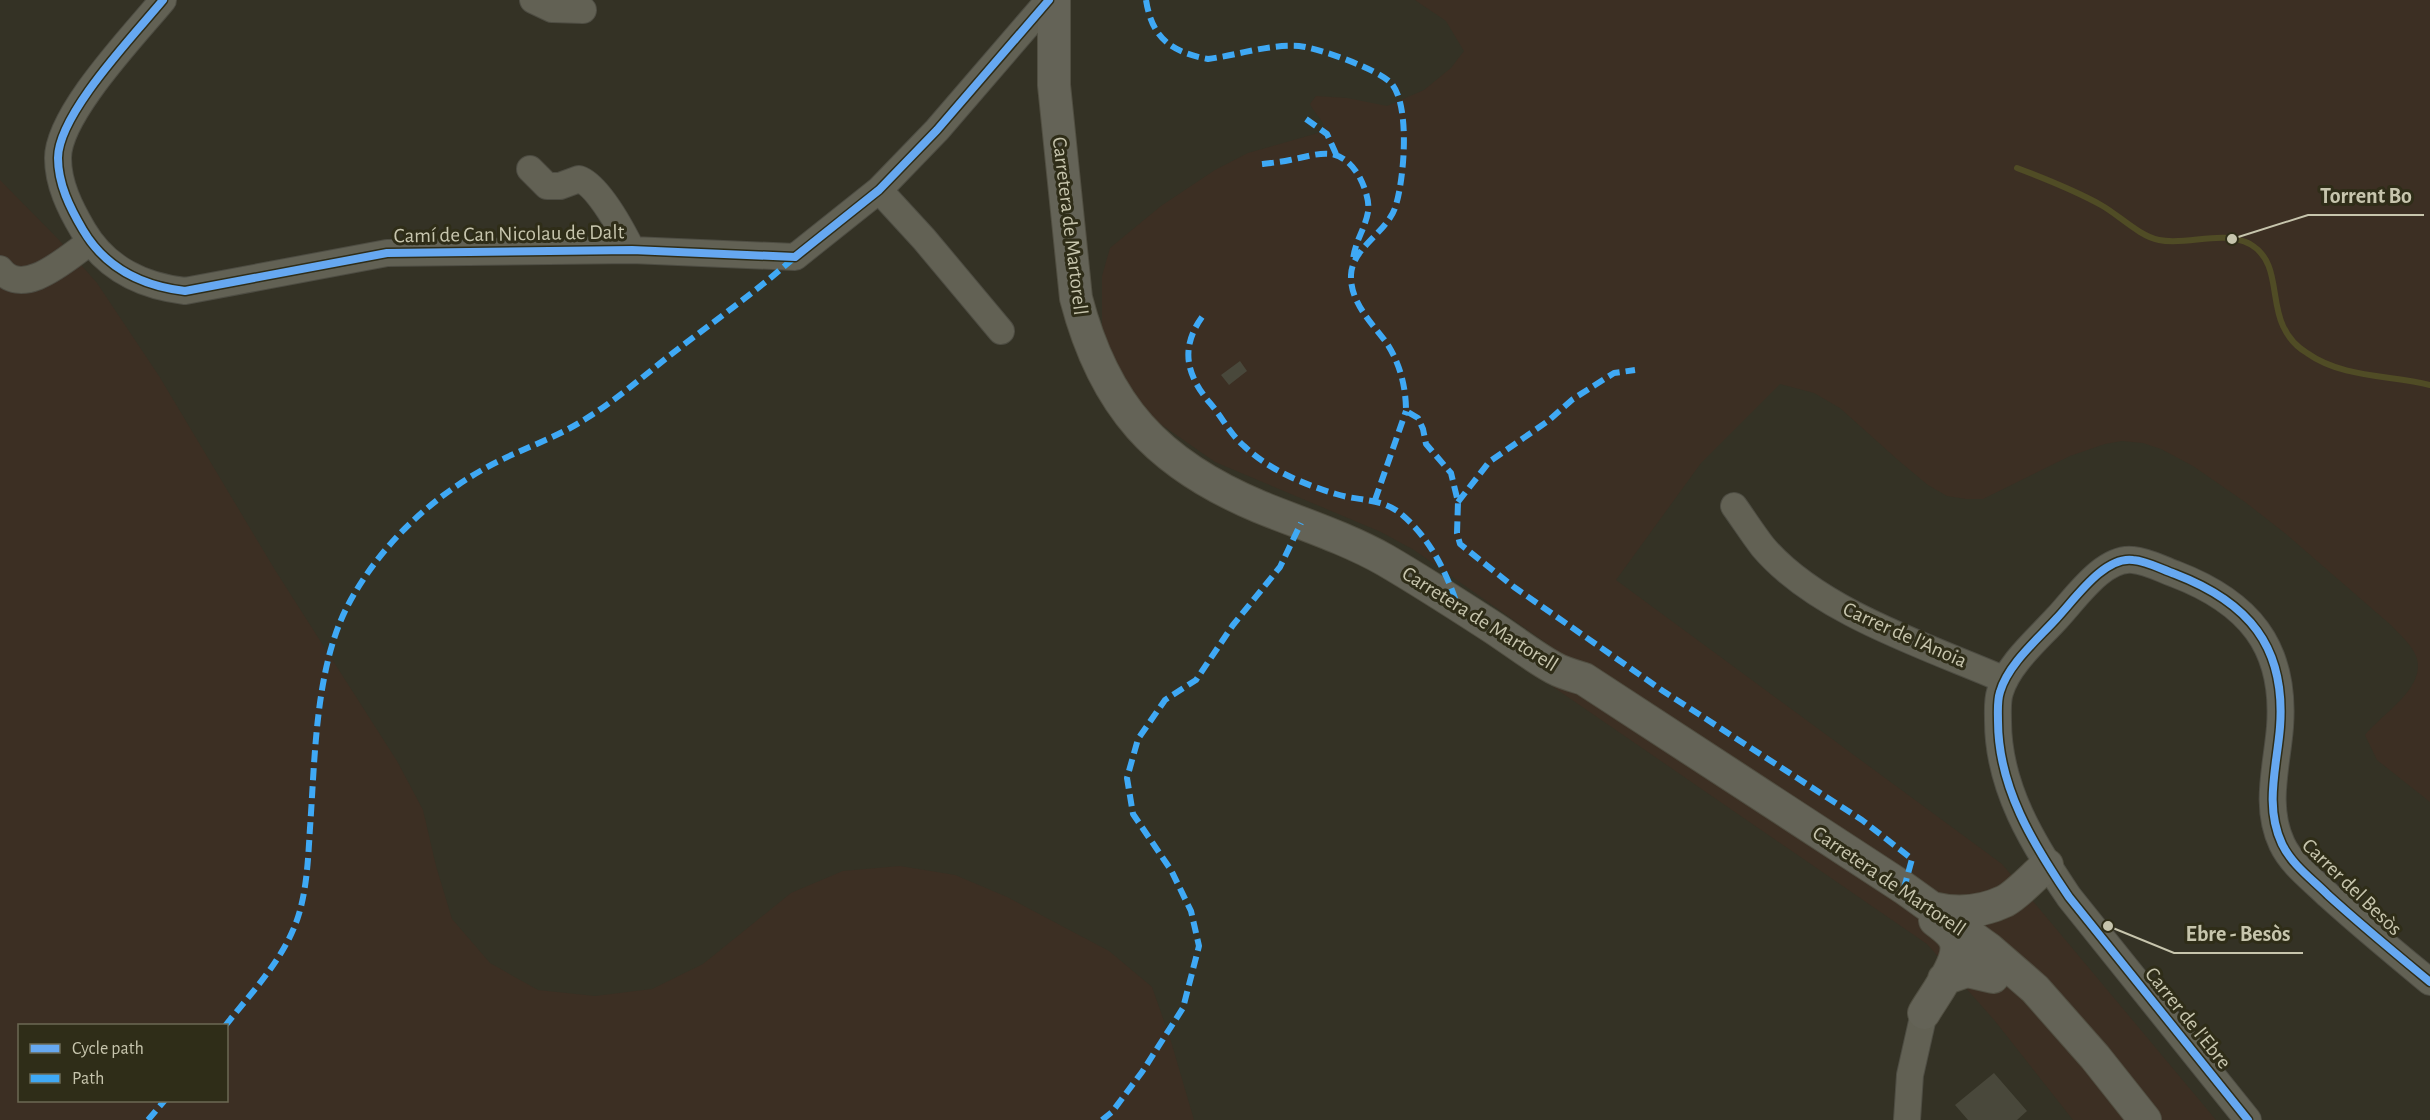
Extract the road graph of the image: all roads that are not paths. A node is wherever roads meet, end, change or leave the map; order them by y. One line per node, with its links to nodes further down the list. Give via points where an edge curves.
1 (163, 0): 8 (street, Camí de Can Nicolau de Dalt, via 74,112 61,140 58,157 63,187)
2 (533, 0): 5 (street, via 552,9)
3 (1049, 0): 7 (street, Camí de Can Nicolau de Dalt, via 937,130)
4 (1054, 0): 13 (main road, Carretera de Martorell, via 1054,85 1076,298 1099,366 1128,412 1164,451 1207,483 1378,556)
5 (584, 10)
6 (530, 169): 9 (street, via 548,186 579,179 590,185)
7 (879, 190): 9 (street, Camí de Can Nicolau de Dalt, via 795,257); 11 (street)
8 (90, 242): 9 (street, Camí de Can Nicolau de Dalt, via 132,277 185,291 387,253); 10 (street, via 33,278 17,281)
9 (632, 250)
10 (0, 269)
11 (1001, 331)
12 (1734, 506): 14 (street, Carrer de l'Anoia, via 1764,548 1792,574 1843,610)
13 (1555, 669): 16 (main road, Carretera de Martorell, via 1584,679); 18 (main road, via 1662,752 1764,822)
14 (2005, 680): 15 (street, Carrer de l'Ebre, via 1998,712 2005,777); 21 (street, Carrer del Besòs, via 2095,576 2121,560 2144,562 2185,578 2232,604 2258,628 2271,653 2280,687 2280,726 2272,786 2276,822 2284,847 2307,875)
15 (2047, 865): 17 (main road); 26 (street, Carrer de l'Ebre, via 2098,935)
16 (1904, 888): 18 (main road, Carretera de Martorell); 19 (main road, via 1917,907 1949,931)
17 (2006, 901): 18 (main road, via 1968,912); 20 (main road, via 1998,922 2000,939)
18 (1928, 917): 19 (main road); 20 (main road, Carretera de Martorell, via 1989,949)
19 (1945, 964): 20 (main road, via 1964,946 1991,958); 22 (main road, via 1927,987)
20 (2016, 981): 24 (main road, via 2040,1023); 25 (main road, Carretera de Martorell, via 2095,1058)
21 (2430, 981)
22 (1924, 1013): 23 (street, via 1910,1075)
23 (1907, 1120)
24 (2120, 1120)
25 (2145, 1120)
26 (2248, 1120)

